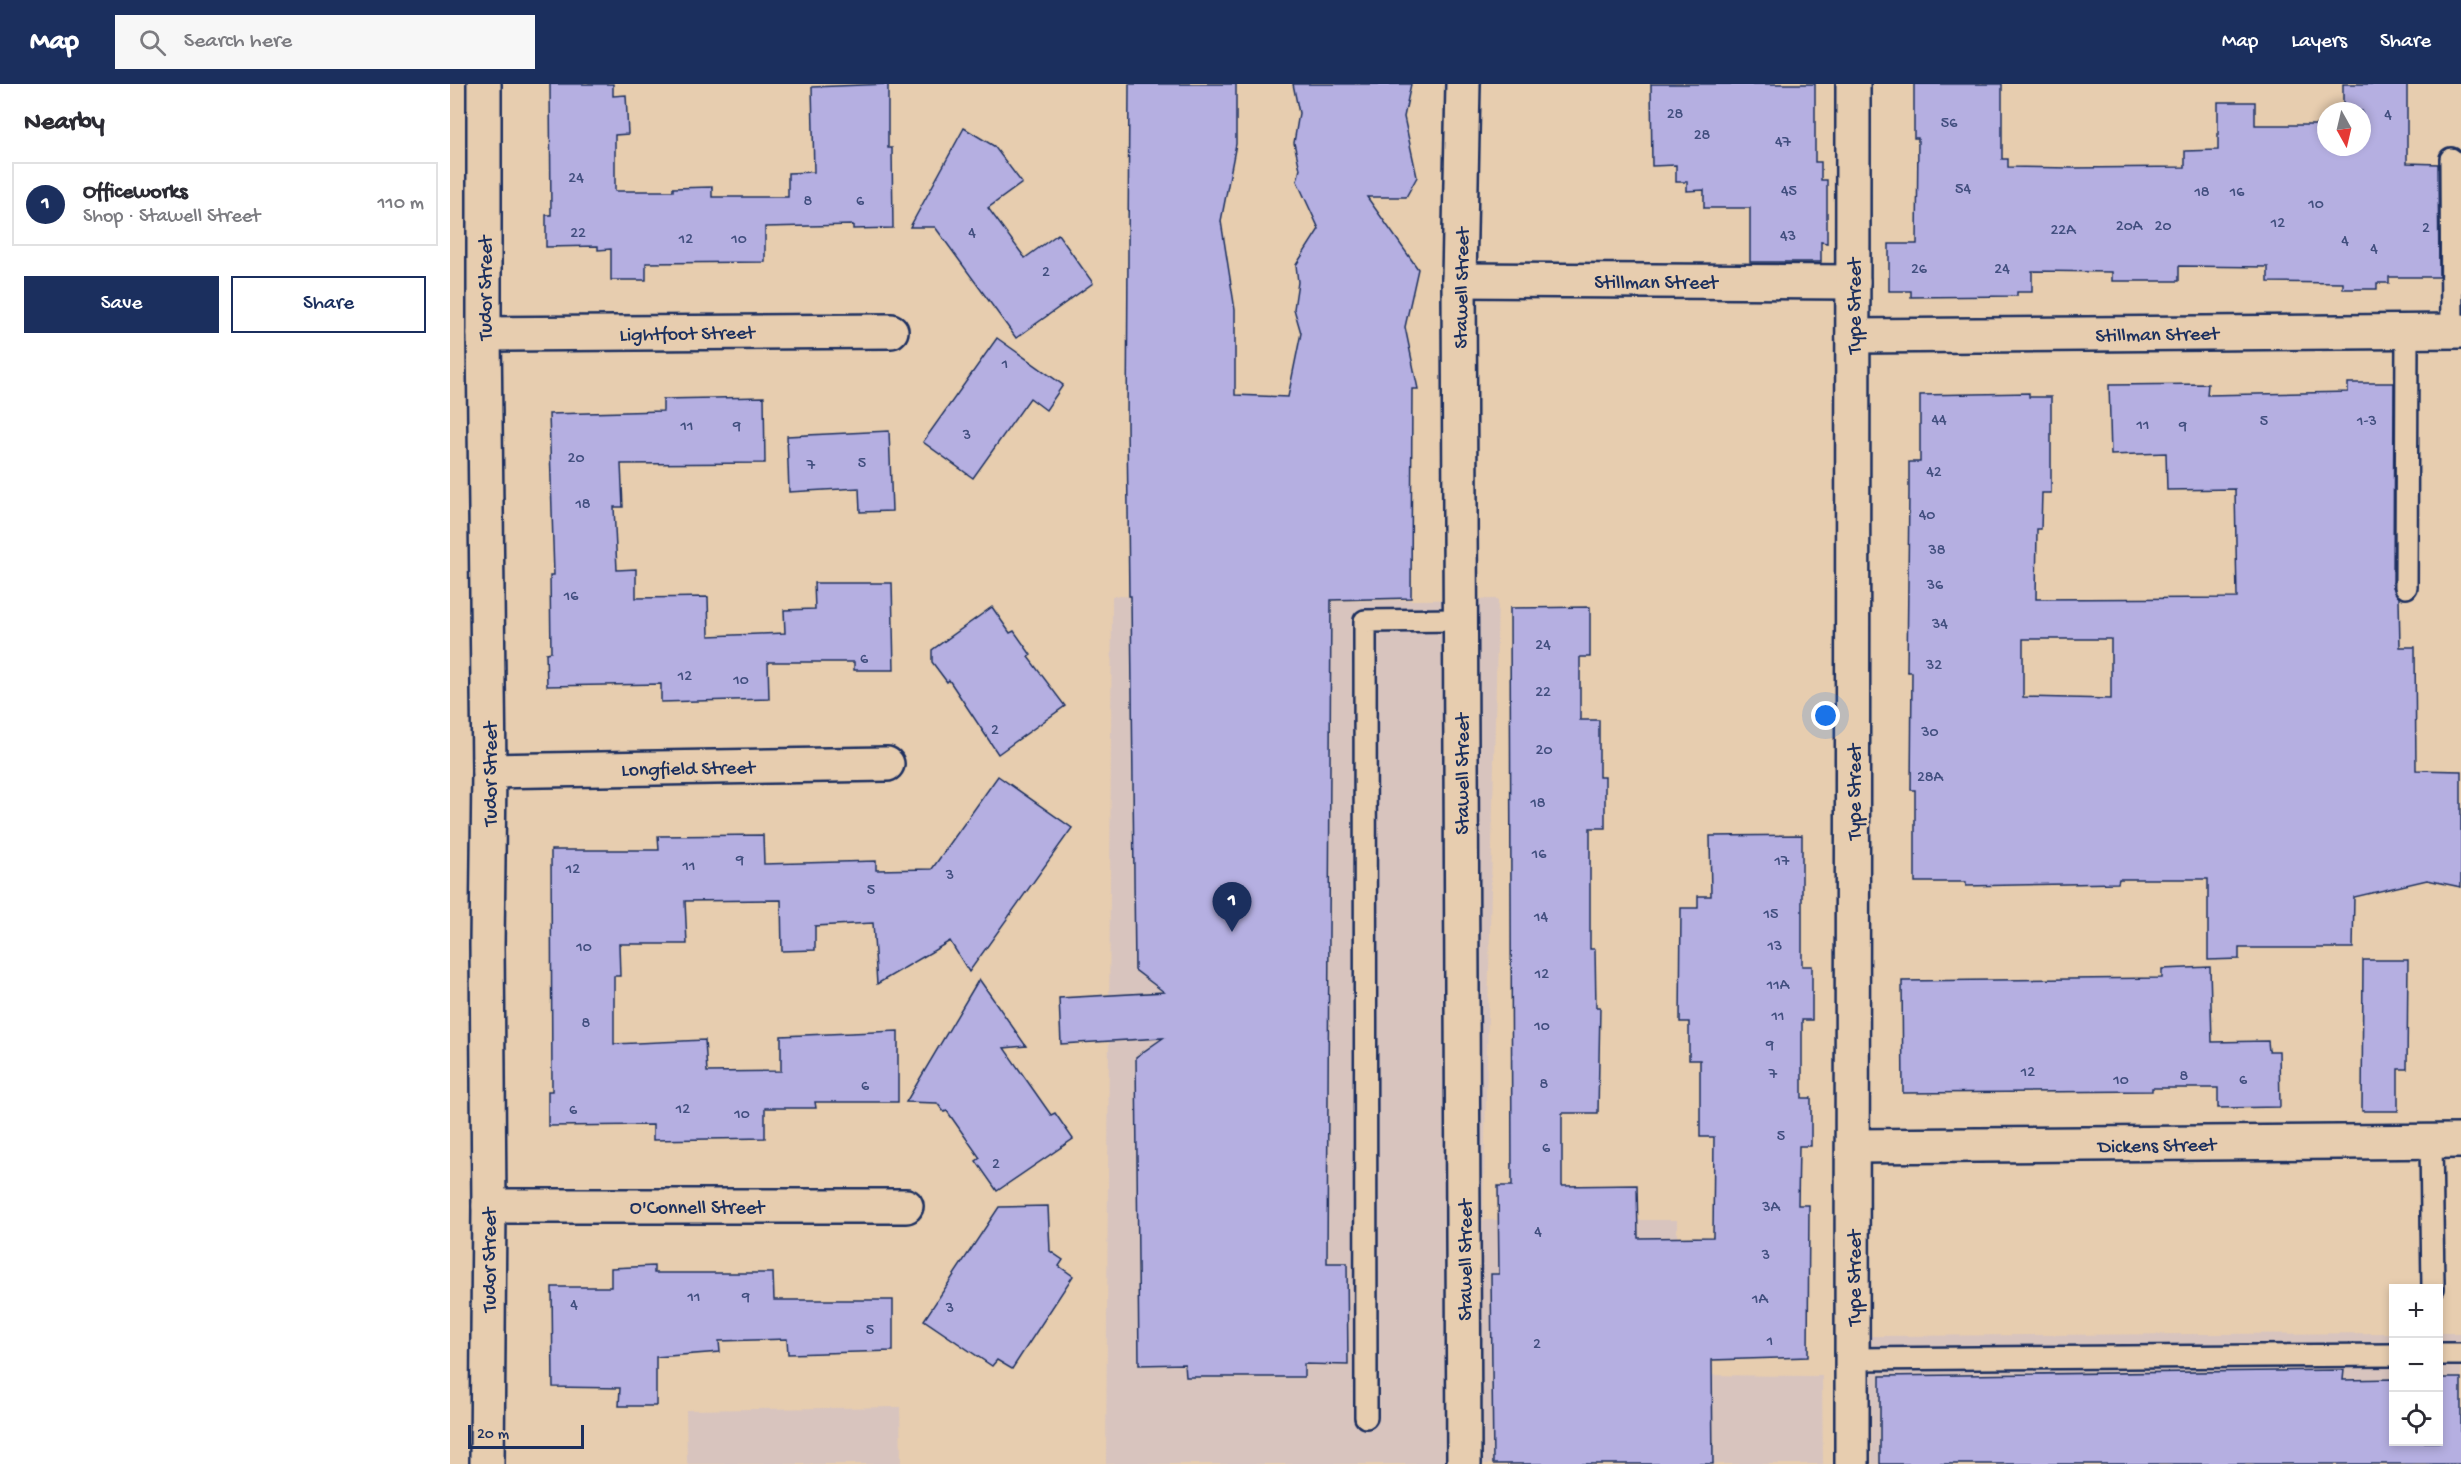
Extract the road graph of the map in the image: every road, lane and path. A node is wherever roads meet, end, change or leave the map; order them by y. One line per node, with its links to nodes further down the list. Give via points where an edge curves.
1 (484, 84): 10 (street, Tudor Street)
2 (1463, 84): 5 (street, Stawell Street)
3 (1853, 84): 6 (street, Type Street)
4 (2451, 159): 9 (lane)
5 (1459, 280): 6 (street, Stillman Street); 13 (street, Stawell Street)
6 (1852, 282): 11 (street, Type Street)
7 (891, 330): 10 (street, Lightfoot Street)
8 (2408, 331): 9 (street, Stillman Street); 11 (street, Stillman Street); 12 (lane)
9 (2456, 331)
10 (484, 334): 15 (street, Tudor Street)
11 (1853, 336): 17 (street, Type Street)
12 (2406, 587)
13 (1460, 620): 25 (lane, via 1365,621); 27 (street, Stawell Street)
14 (887, 764): 15 (street, Longfield Street)
15 (489, 771): 18 (street, Tudor Street)
16 (2446, 1141): 17 (street, Dickens Street); 20 (lane)
17 (1853, 1146): 24 (street, Type Street)
18 (489, 1206): 19 (street, O'Connell Street); 26 (street, Tudor Street)
19 (906, 1206)
20 (2433, 1284)
21 (2389, 1354): 24 (lane)
22 (2443, 1354): 23 (lane)
23 (2461, 1354)
24 (1853, 1359): 28 (street, Type Street)
25 (1366, 1417)
26 (487, 1464)
27 (1464, 1464)
28 (1852, 1464)

